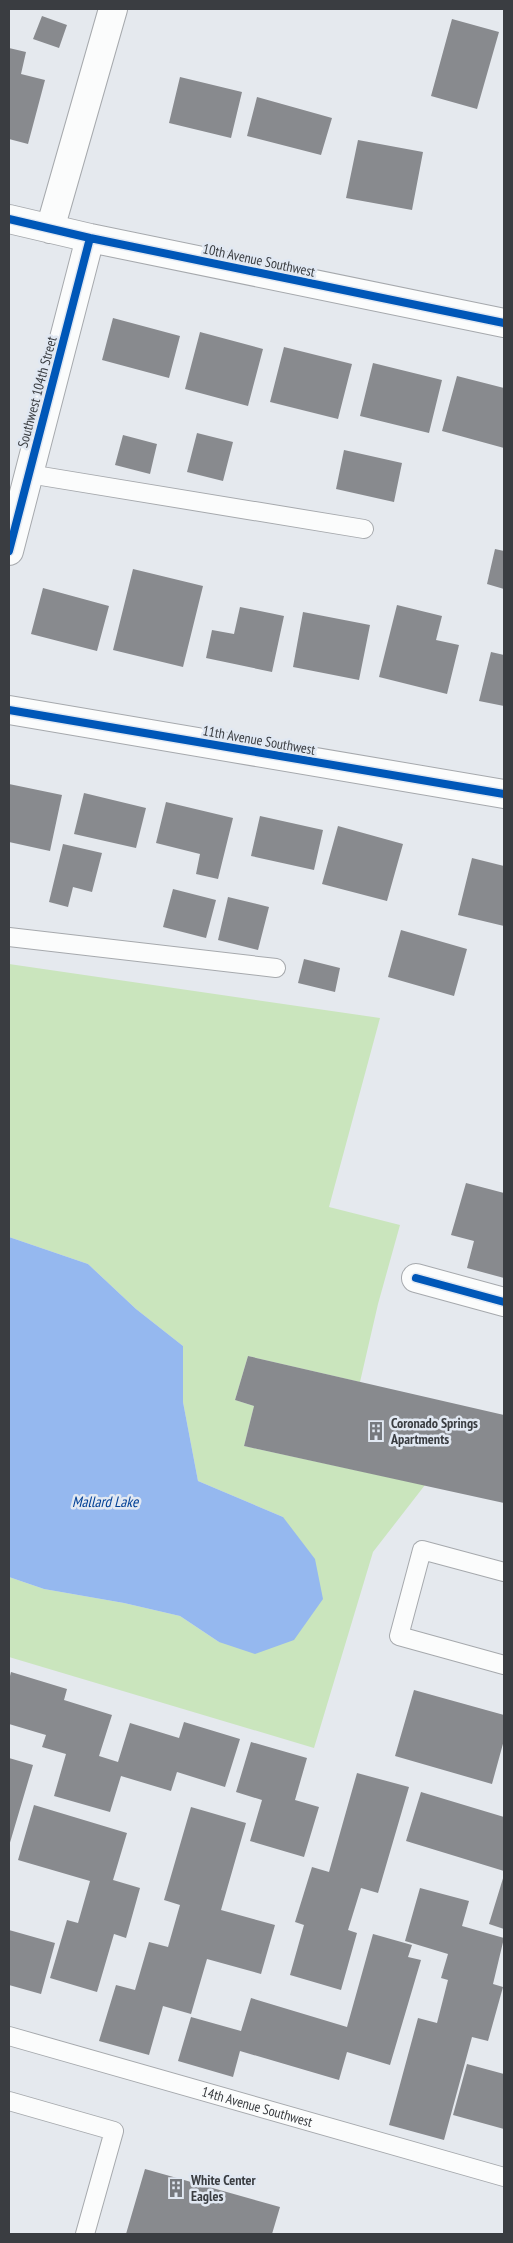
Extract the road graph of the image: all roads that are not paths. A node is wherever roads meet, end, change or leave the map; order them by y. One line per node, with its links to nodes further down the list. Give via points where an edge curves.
1 (114, 9): 3 (street)
2 (9, 219): 3 (street, 10th Avenue Southwest)
3 (50, 229): 4 (street, 10th Avenue Southwest)
4 (90, 238): 5 (street, 10th Avenue Southwest); 6 (street, Southwest 104th Street)
5 (504, 323)
6 (29, 474): 7 (lane); 8 (street, Southwest 104th Street)
7 (364, 529)
8 (9, 551)
9 (9, 710): 10 (street, 11th Avenue Southwest)
10 (504, 794)
11 (9, 937): 12 (lane)
12 (276, 968)
13 (416, 1278): 14 (street)
14 (504, 1302)
15 (504, 1572): 16 (lane, via 422,1550 398,1636)
16 (504, 1665)
17 (9, 2036): 19 (lane, 14th Avenue Southwest)
18 (9, 2102): 20 (lane, via 114,2131)
19 (504, 2177)
20 (85, 2234)

